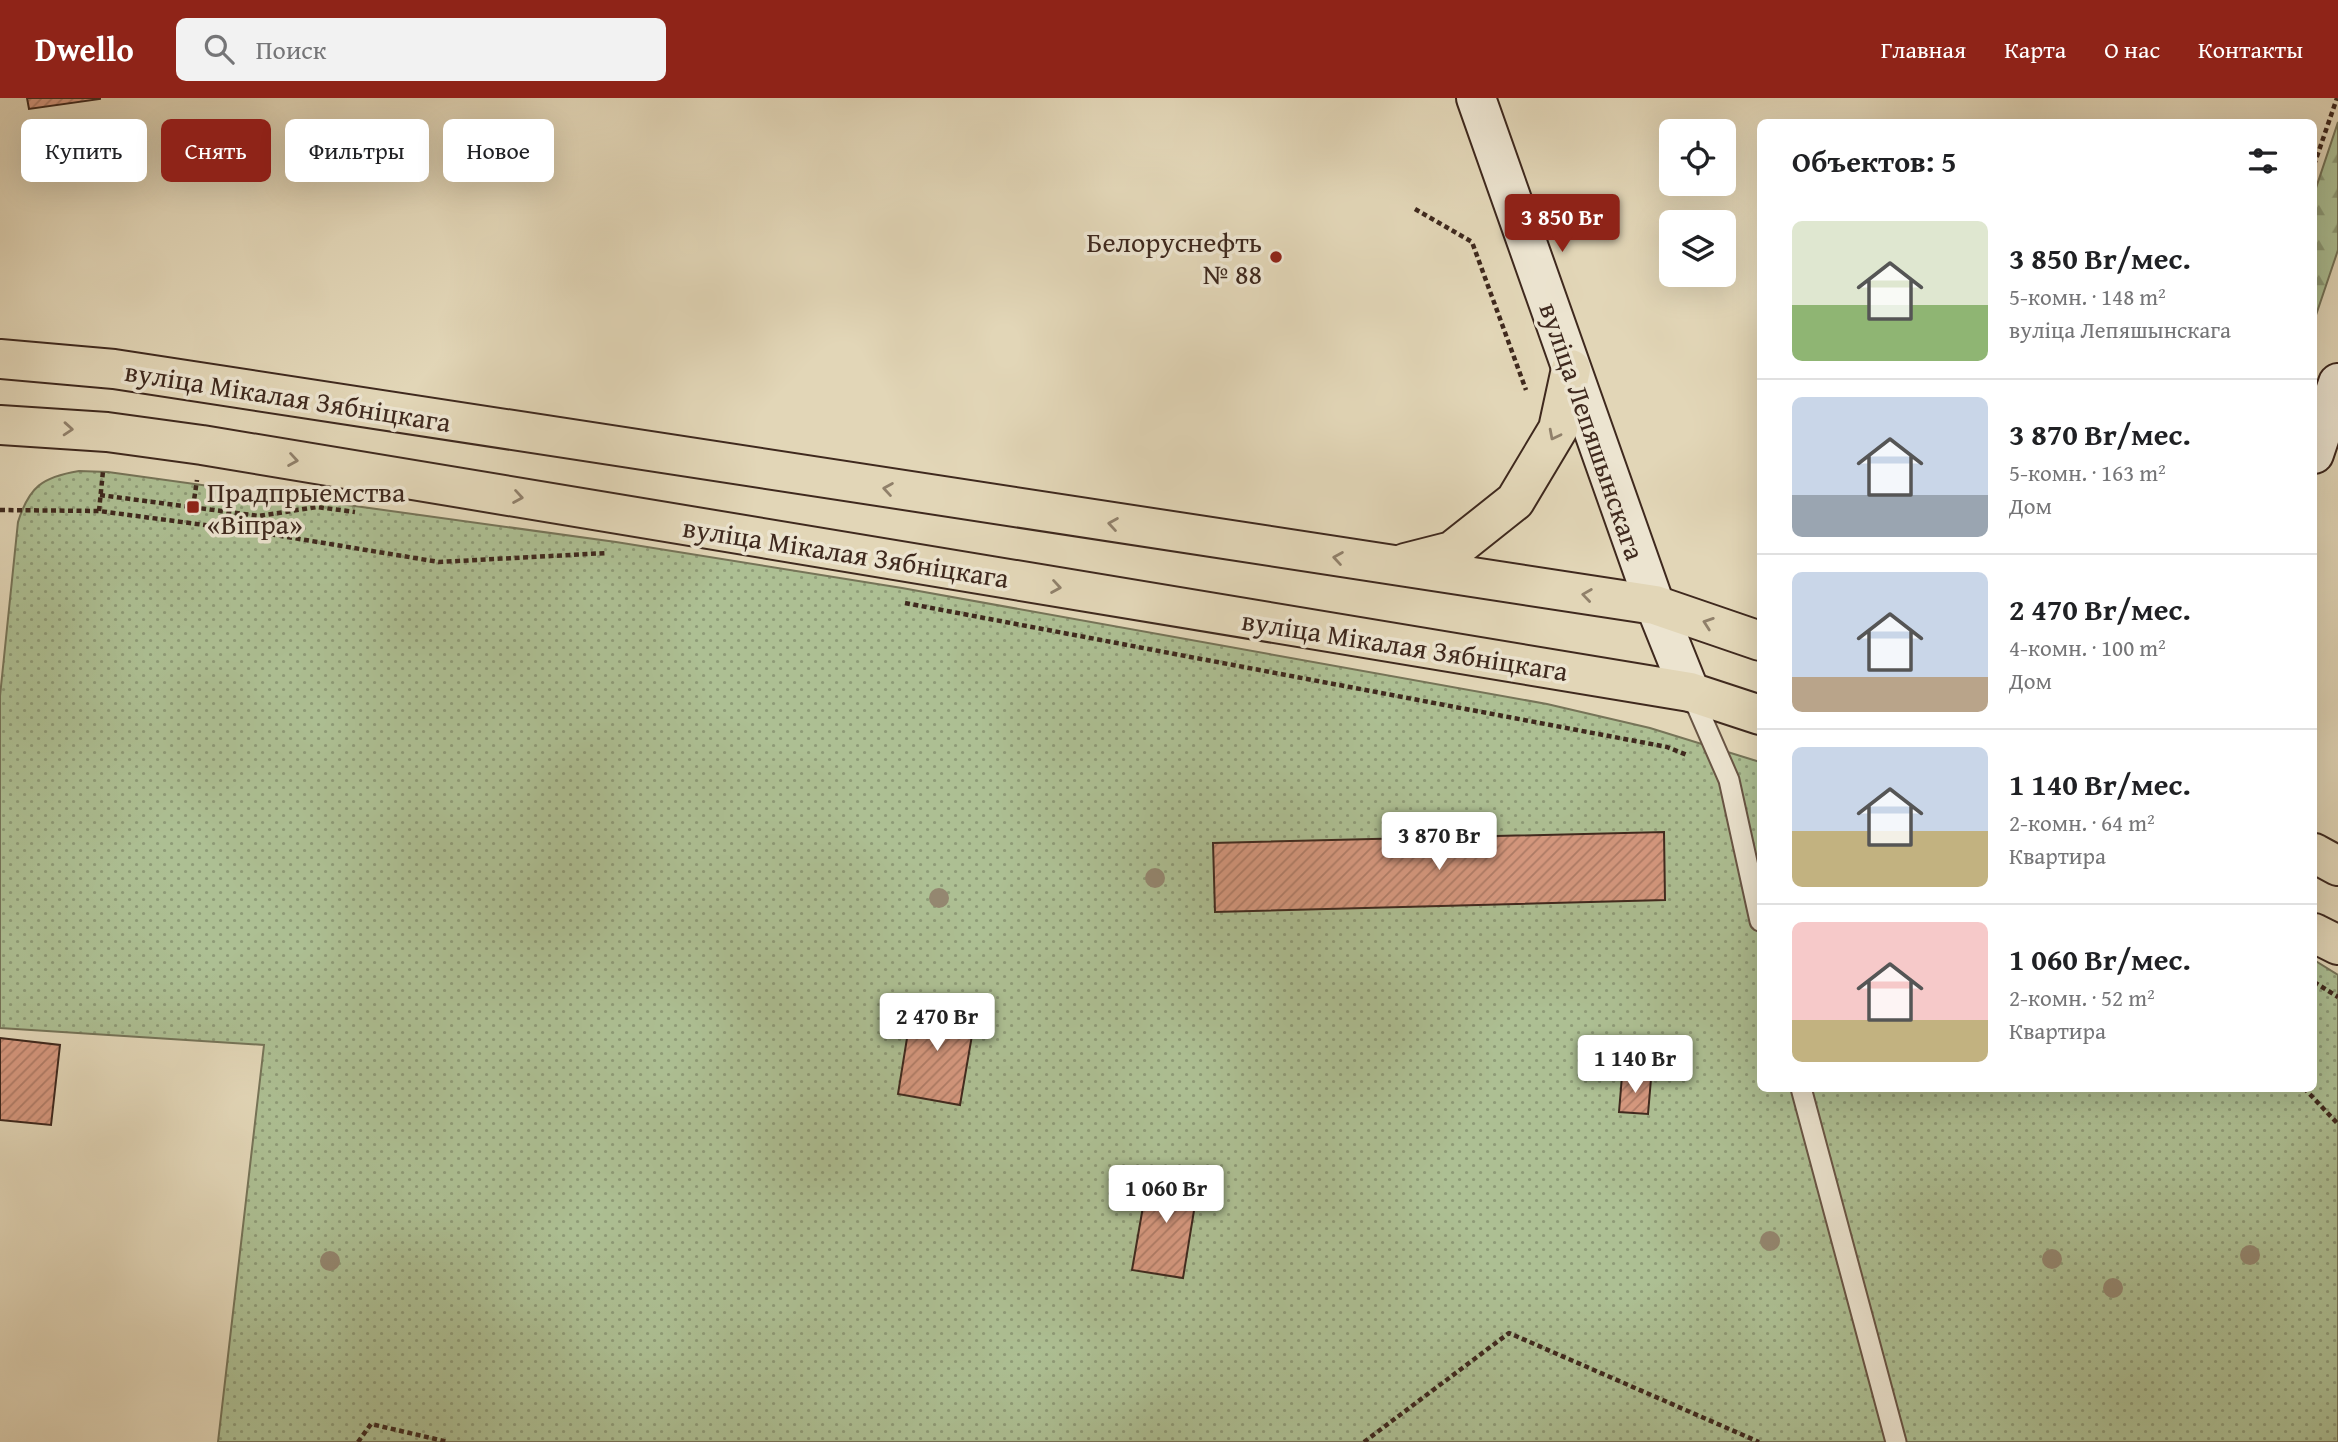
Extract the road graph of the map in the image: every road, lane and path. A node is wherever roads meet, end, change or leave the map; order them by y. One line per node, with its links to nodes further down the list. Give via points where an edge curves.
1 (1476, 98): 6 (main road, вуліца Лепяшынскага)
2 (2337, 98): 3 (path)
3 (2317, 156)
4 (1415, 209): 8 (path, via 1472,242 1526,390)
5 (0, 359): 17 (main road, вуліца Мікалая Зябніцкага, one-way to 5, via 114,369)
6 (1572, 369): 17 (main road, one-way to 17, via 1558,429 1515,501 1452,551); 19 (main road, вуліца Лепяшынскага)
7 (2338, 383): 10 (main road)
8 (1525, 401)
9 (0, 425): 21 (main road, вуліца Мікалая Зябніцкага, one-way to 21, via 107,432 202,445)
10 (2317, 445)
11 (103, 471): 12 (path)
12 (100, 495): 14 (path); 15 (path, via 259,516)
13 (0, 510): 14 (path)
14 (99, 510): 15 (path)
15 (257, 532): 16 (path, via 439,562)
16 (614, 552)
17 (1392, 567): 19 (main road, вуліца Мікалая Зябніцкага, one-way to 17)
18 (901, 603): 23 (path, via 1667,747)
19 (1655, 606): 20 (main road, one-way to 19); 21 (main road, вуліца Лепяшынскага)
20 (1757, 640)
21 (1690, 692): 22 (main road); 26 (lane, via 1729,780)
22 (1757, 714)
23 (1692, 757)
24 (2317, 855): 25 (main road)
25 (2338, 866)
26 (1757, 907)
27 (2317, 935): 28 (main road)
28 (2338, 946)
29 (2317, 984): 30 (path)
30 (2338, 997)
31 (1802, 1092): 38 (lane)
32 (2308, 1092): 33 (path)
33 (2338, 1124)
34 (358, 1442): 35 (path, via 371,1424)
35 (447, 1442)
36 (1364, 1442): 37 (path, via 1509,1334)
37 (1759, 1442)
38 (1896, 1442)

